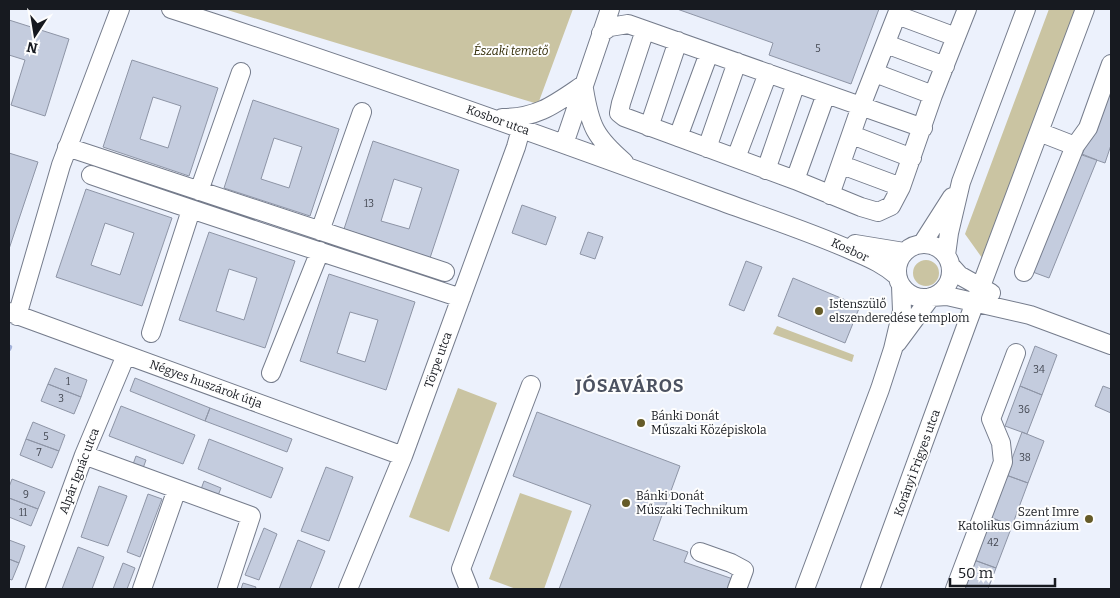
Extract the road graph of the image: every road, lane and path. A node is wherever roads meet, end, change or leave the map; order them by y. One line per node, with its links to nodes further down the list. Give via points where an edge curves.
1 (120, 9): 35 (street)
2 (171, 9): 26 (street, Kosbor utca)
3 (610, 9): 9 (street)
4 (966, 9): 10 (street)
5 (1026, 9): 44 (street)
6 (1085, 9): 30 (street, Korányi Frigyes utca)
7 (898, 12): 10 (street); 12 (street)
8 (645, 30): 9 (street, via 628,24 610,27); 11 (street); 27 (street, via 619,113)
9 (601, 33): 21 (street)
10 (956, 38): 16 (street)
11 (678, 41): 13 (street); 27 (street)
12 (886, 44): 16 (street); 19 (street)
13 (709, 53): 14 (street); 32 (street)
14 (738, 62): 18 (street); 36 (street)
15 (1111, 64): 34 (street, via 1088,128)
16 (945, 66): 23 (street)
17 (241, 72): 46 (street)
18 (768, 73): 20 (street); 37 (street)
19 (875, 73): 23 (street); 24 (street)
20 (796, 83): 22 (street); 41 (street)
21 (583, 85): 26 (street, via 535,114 519,118); 33 (street); 40 (street, via 592,126 604,145)
22 (826, 94): 24 (street); 43 (street)
23 (934, 95): 29 (street)
24 (861, 106): 29 (street); 31 (street)
25 (362, 112): 49 (street)
26 (492, 118): 28 (street, Kosbor utca)
27 (648, 127): 32 (street)
28 (521, 128): 33 (street, Kosbor utca); 60 (street, Törpe utca)
29 (923, 128): 38 (street)
30 (1039, 132): 34 (street); 58 (street, Korányi Frigyes utca)
31 (852, 135): 38 (street); 39 (street)
32 (678, 137): 36 (street)
33 (564, 144): 40 (street, Kosbor utca)
34 (1075, 146): 56 (street)
35 (67, 147): 46 (street); 61 (street)
36 (707, 148): 37 (street)
37 (736, 158): 41 (street)
38 (912, 158): 45 (street)
39 (842, 165): 45 (street); 47 (street)
40 (632, 169): 50 (street, Kosbor utca)
41 (766, 170): 43 (street)
42 (91, 175): 48 (street)
43 (795, 180): 47 (street)
44 (961, 182): 51 (street); 54 (street, via 949,233)
45 (901, 187): 47 (street, via 891,206 878,212)
46 (199, 191): 49 (street)
47 (830, 195)
48 (191, 210): 52 (street); 62 (street)
49 (320, 231): 55 (street)
50 (822, 237): 53 (street, Kosbor); 57 (street, Kosbor, via 882,264)
51 (922, 244): 53 (street); 54 (street, via 934,246)
52 (320, 250): 60 (street); 67 (street)
53 (904, 252): 57 (street, via 898,263)
54 (948, 261): 58 (street); 59 (street, via 950,279 938,294)
55 (445, 272)
56 (1024, 272)
57 (899, 281): 59 (street, via 915,297); 64 (street, via 902,311)
58 (978, 295): 59 (street); 63 (street); 80 (street, Korányi Frigyes utca)
59 (931, 297): 64 (street)
60 (461, 298): 70 (street, Törpe utca)
61 (13, 314): 66 (street, Négyes huszárok útja)
62 (151, 332)
63 (1111, 345)
64 (893, 349): 79 (street)
65 (1016, 352): 81 (street, via 991,419 1001,443 1003,462)
66 (126, 355): 69 (street, Alpár Ignác utca); 70 (street, Négyes huszárok útja)
67 (271, 373)
68 (531, 385): 77 (street, via 461,569)
69 (84, 454): 71 (street); 73 (street, Alpár Ignác utca)
70 (403, 456): 76 (street, Törpe utca)
71 (177, 489): 74 (street); 75 (street, via 251,516)
72 (700, 552): 78 (street, via 744,570)
73 (36, 589)
74 (142, 589)
75 (227, 589)
76 (348, 589)
77 (469, 589)
78 (737, 589)
79 (805, 589)
80 (870, 589)
81 (955, 589)

